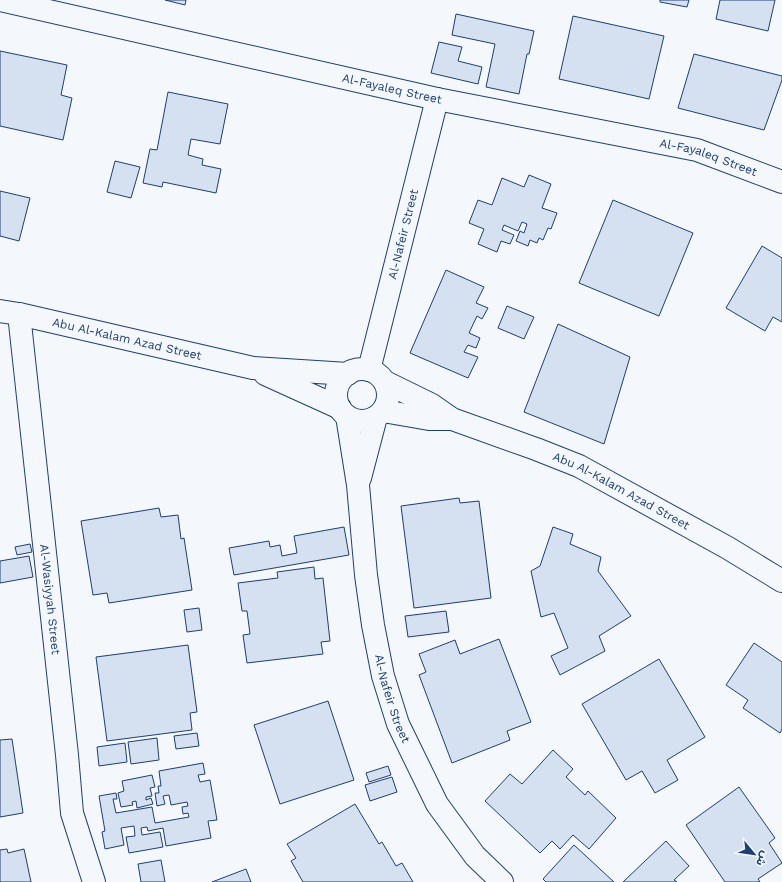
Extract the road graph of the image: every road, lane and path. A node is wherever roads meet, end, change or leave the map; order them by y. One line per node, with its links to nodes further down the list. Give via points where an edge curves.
1 (0, 0): 2 (street, Al-Fayaleq Street)
2 (437, 99): 3 (street, Al-Fayaleq Street, via 697,150); 7 (street, Al-Nafeir Street)
3 (782, 182)
4 (10, 313): 5 (street, Abu Al-Kalam Azad Street); 13 (street, Al-Wasiyyah Street, via 68,755 72,814)
5 (253, 368): 6 (street, Abu Al-Kalam Azad Street); 8 (street, Abu Al-Kalam Azad Street)
6 (348, 374): 7 (street, via 354,370); 8 (street, via 337,389 337,399)
7 (377, 376): 9 (street, via 388,392 388,401); 10 (street, Abu Al-Kalam Azad Street, via 432,405)
8 (343, 412): 9 (street, via 356,421 366,421); 11 (street, Al-Nafeir Street)
9 (380, 414): 10 (street, Abu Al-Kalam Azad Street); 11 (street, Al-Nafeir Street)
10 (452, 419): 12 (street, Abu Al-Kalam Azad Street, via 579,466 728,548)
11 (358, 485): 14 (street, Al-Nafeir Street, via 372,625 383,676 398,724 437,804 475,856)
12 (782, 581)
13 (94, 882)
14 (502, 882)

